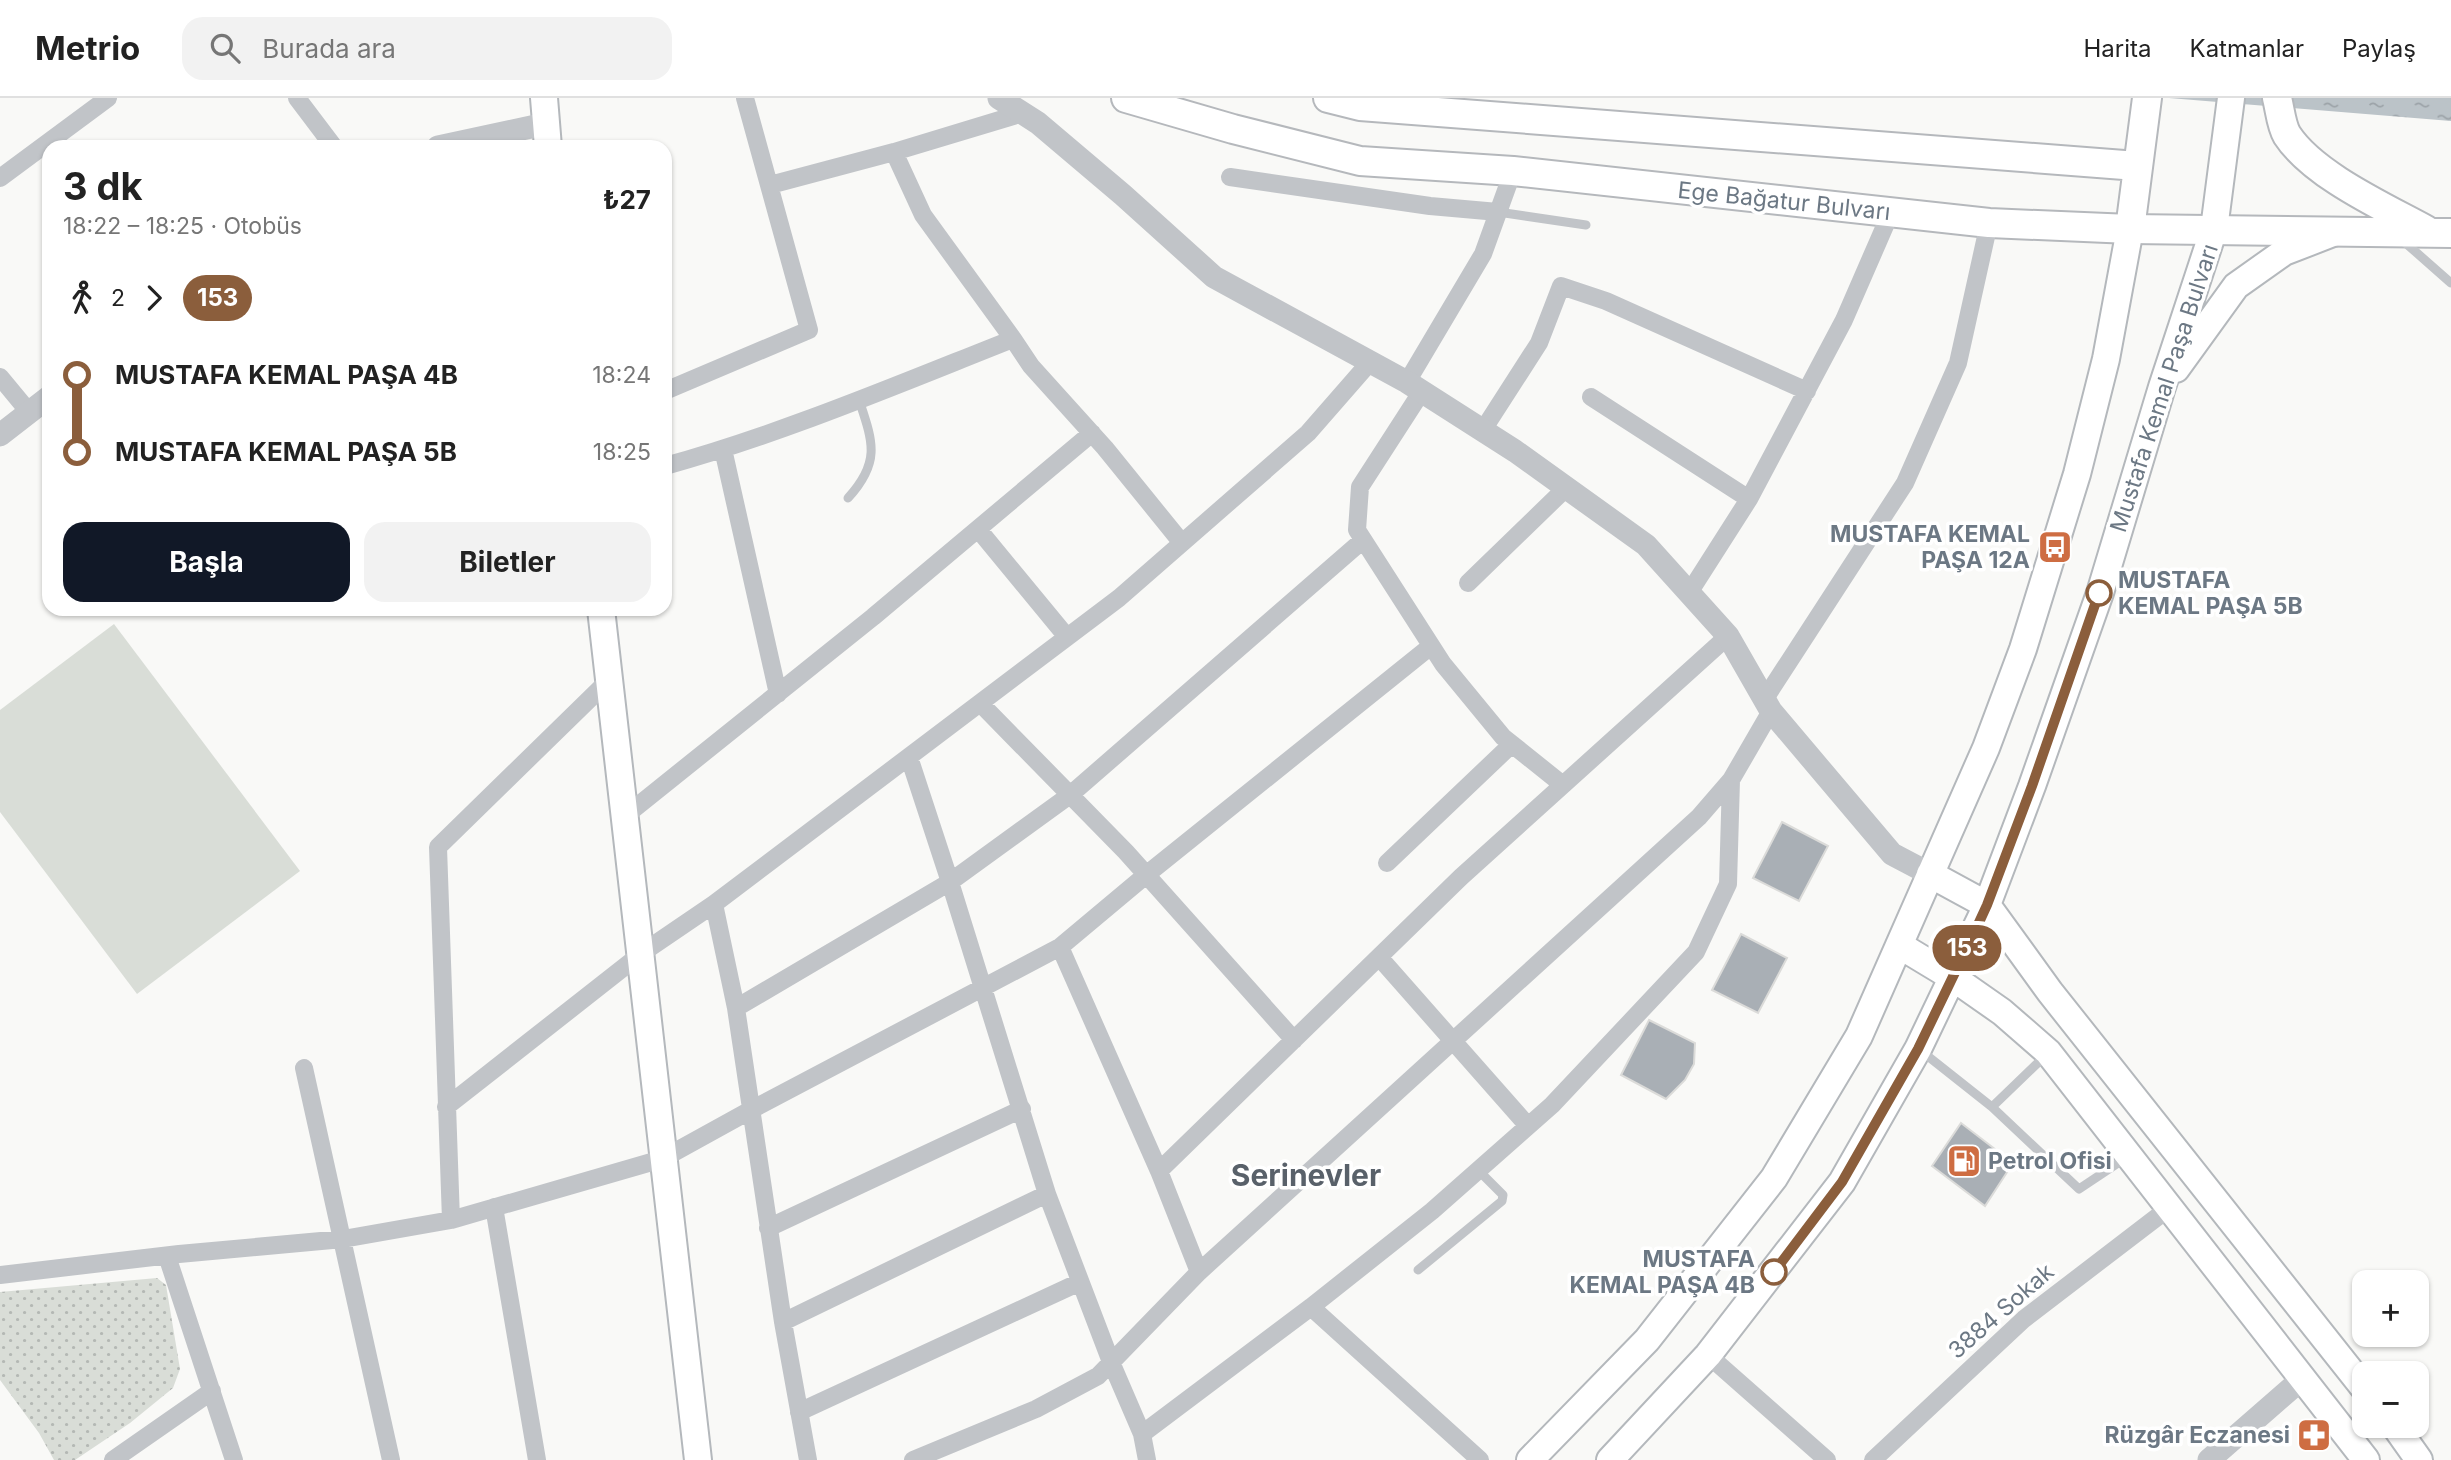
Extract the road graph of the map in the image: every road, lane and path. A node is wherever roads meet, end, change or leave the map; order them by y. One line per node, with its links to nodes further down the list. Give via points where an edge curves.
1 (108, 98): 13 (street)
2 (296, 98): 14 (street)
3 (557, 98): 12 (street)
4 (745, 98): 22 (street)
5 (999, 98): 11 (street)
6 (1126, 98): 19 (main road, Ege Bağatur Bulvarı, via 1360,161)
7 (1328, 98): 18 (main road, via 1360,106)
8 (2147, 98): 18 (main road)
9 (2231, 98): 28 (main road, Mustafa Kemal Paşa Bulvarı)
10 (2277, 98): 31 (main road, via 2286,134 2311,161 2350,188)
11 (1029, 112): 17 (street); 34 (street, via 1214,277)
12 (545, 117): 15 (street)
13 (51, 140)
14 (329, 140)
15 (464, 140)
16 (42, 147): 21 (street)
17 (894, 152): 22 (street); 33 (street, via 923,215)
18 (2137, 166): 27 (main road)
19 (1513, 171): 23 (street); 24 (main road, Ege Bağatur Bulvarı)
20 (1230, 177): 23 (street)
21 (0, 178)
22 (770, 185): 38 (street, via 809,330)
23 (1498, 212): 26 (lane); 36 (street, via 1483,254)
24 (1891, 212): 25 (main road, Ege Bağatur Bulvarı); 39 (street)
25 (1989, 223): 27 (main road, Ege Bağatur Bulvarı); 64 (street, via 1958,363 1905,483)
26 (1586, 225)
27 (2130, 229): 28 (main road, Ege Bağatur Bulvarı); 72 (main road, via 2106,359 2055,547 1986,748)
28 (2214, 229): 29 (main road, Ege Bağatur Bulvarı); 37 (main road, Mustafa Kemal Paşa Bulvarı)
29 (2339, 230): 30 (main road, Ege Bağatur Bulvarı); 37 (main road, via 2284,253 2236,286)
30 (2392, 231): 31 (main road, Ege Bağatur Bulvarı); 32 (lane)
31 (2440, 232)
32 (2451, 283)
33 (1013, 339): 41 (street); 45 (street, via 1031,366)
34 (1370, 362): 36 (street); 54 (street, via 1308,433)
35 (0, 377): 43 (street)
36 (1414, 386): 44 (street); 53 (street, via 1360,487 1357,530)
37 (2162, 387): 76 (main road, Mustafa Kemal Paşa Bulvarı, via 2099,593)
38 (672, 388)
39 (1807, 391): 44 (street, via 1606,301 1561,286 1539,343); 51 (street)
40 (1591, 397): 51 (street)
41 (859, 400): 47 (street); 50 (lane, via 872,453 864,477)
42 (42, 402): 43 (street)
43 (29, 412): 46 (street)
44 (1483, 430): 49 (street)
45 (1092, 433): 52 (street); 54 (street)
46 (0, 435)
47 (723, 449): 48 (street); 62 (street)
48 (672, 464)
49 (1566, 488): 55 (street); 56 (street, via 1646,545)
50 (848, 498)
51 (1749, 499): 56 (street)
52 (978, 529): 59 (street); 62 (street)
53 (1363, 540): 60 (street); 69 (street)
54 (1182, 543): 59 (street)
55 (1468, 583)
56 (1689, 593): 58 (street)
57 (602, 616): 61 (main road)
58 (1728, 636): 64 (street); 68 (street)
59 (1067, 637): 63 (street)
60 (1431, 646): 65 (street); 73 (street)
61 (610, 679): 70 (main road); 89 (street, via 438,847)
62 (778, 694): 70 (street)
63 (980, 703): 66 (street); 69 (street)
64 (1768, 705): 67 (street); 72 (street, via 1892,854)
65 (1512, 744): 68 (street); 71 (street)
66 (909, 757): 74 (street); 75 (street)
67 (1731, 780): 85 (street, via 1699,817); 93 (street, via 1728,884 1696,953)
68 (1563, 785): 80 (street)
69 (1070, 795): 73 (street); 74 (street)
70 (625, 816): 79 (main road)
71 (1387, 863)
72 (1930, 874): 76 (main road); 77 (main road)
73 (1146, 875): 78 (street); 84 (street)
74 (950, 882): 82 (street); 83 (street)
75 (714, 904): 79 (street); 83 (street)
76 (1987, 905): 81 (main road, Mustafa Kemal Paşa Bulvarı); 113 (main road)
77 (1899, 945): 81 (main road); 128 (main road, via 1859,1036 1774,1178 1647,1340)
78 (1060, 947): 82 (street); 97 (street)
79 (642, 953): 89 (street); 95 (main road)
80 (1379, 957): 84 (street); 85 (street)
81 (1952, 977): 86 (main road, Mustafa Kemal Paşa Bulvarı); 87 (main road)
82 (983, 989): 91 (street); 92 (street)
83 (736, 1008): 92 (street)
84 (1294, 1040): 97 (street)
85 (1454, 1042): 93 (street); 106 (street)
86 (1918, 1049): 90 (lane); 111 (main road, Mustafa Kemal Paşa Bulvarı, via 1842,1182)
87 (2048, 1052): 90 (lane); 94 (main road)
88 (304, 1068): 103 (street)
89 (446, 1107): 101 (street)
90 (1992, 1107): 94 (lane, via 2079,1189)
91 (1022, 1109): 98 (street); 102 (street)
92 (749, 1111): 95 (street); 102 (street)
93 (1528, 1126): 96 (street)
94 (2129, 1156): 100 (main road)
95 (662, 1159): 99 (street); 123 (main road)
96 (1478, 1170): 105 (lane, via 1499,1189 1502,1201); 109 (street)
97 (1159, 1171): 106 (street)
98 (1047, 1194): 108 (street); 110 (street)
99 (494, 1207): 101 (street); 122 (street)
100 (2169, 1208): 114 (main road); 131 (street, 3884 Sokak, via 2024,1319)
101 (451, 1220): 103 (street)
102 (768, 1228): 110 (street)
103 (343, 1240): 104 (street); 121 (street)
104 (167, 1256): 107 (street); 115 (street)
105 (1418, 1270)
106 (1199, 1272): 112 (street)
107 (0, 1275)
108 (1080, 1282): 112 (street); 116 (street)
109 (1311, 1307): 117 (street); 127 (street)
110 (783, 1322): 116 (street)
111 (1708, 1355): 129 (main road, Mustafa Kemal Paşa Bulvarı); 130 (street)
112 (1111, 1362): 117 (street); 125 (street, via 1098,1376 1037,1409)
113 (2352, 1373)
114 (2302, 1378): 132 (street); 133 (main road)
115 (212, 1391): 119 (street); 120 (street)
116 (799, 1412): 124 (street)
117 (1142, 1434): 126 (street)
118 (2403, 1438): 134 (main road)
119 (113, 1460)
120 (234, 1460)
121 (391, 1460)
122 (537, 1460)
123 (698, 1460)
124 (808, 1460)
125 (913, 1460)
126 (1147, 1460)
127 (1480, 1460)
128 (1530, 1460)
129 (1610, 1460)
130 (1827, 1460)
131 (1873, 1460)
132 (2209, 1460)
133 (2367, 1460)
134 (2419, 1460)

